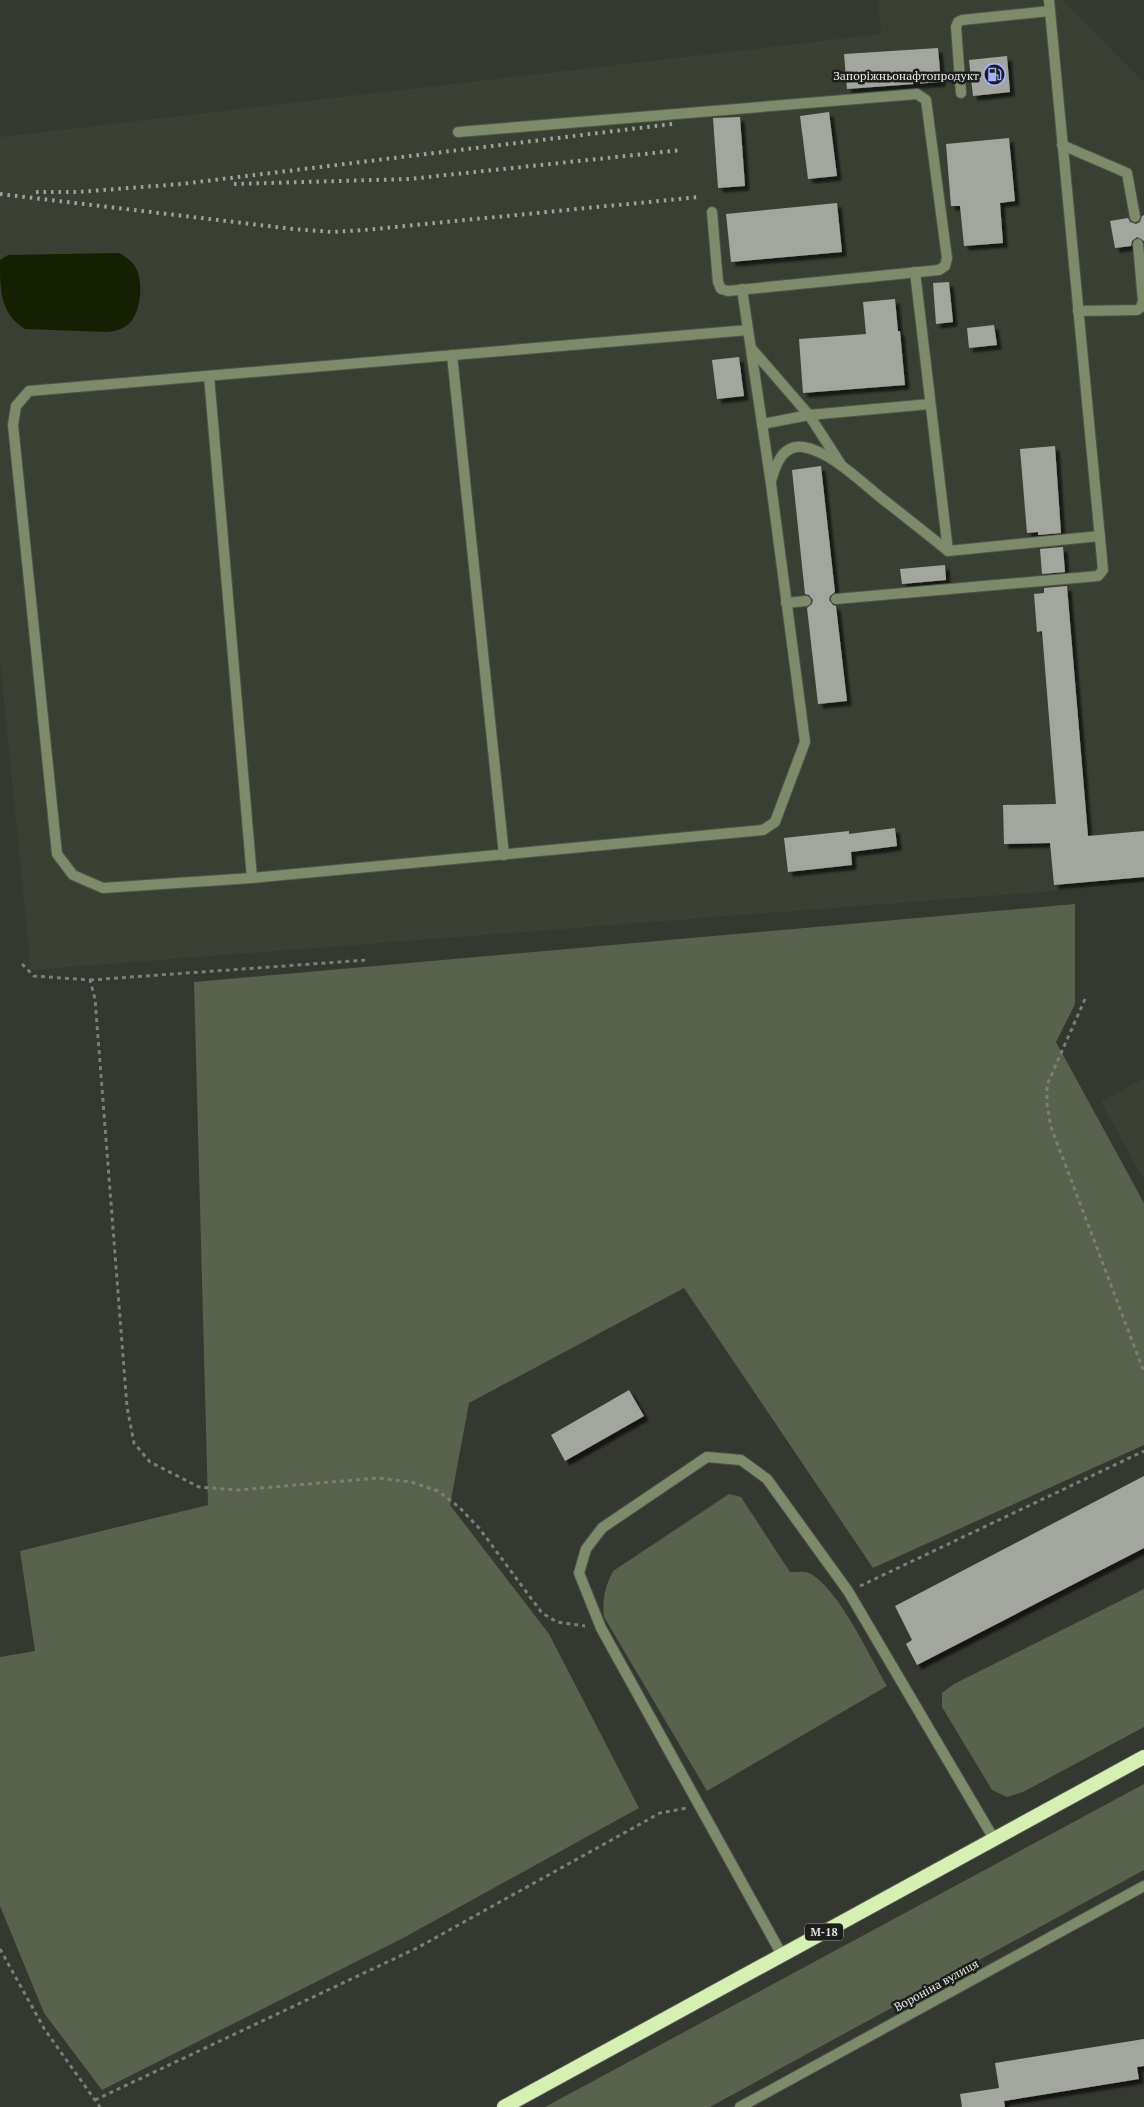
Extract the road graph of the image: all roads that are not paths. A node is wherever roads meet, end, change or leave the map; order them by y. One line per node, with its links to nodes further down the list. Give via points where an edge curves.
1 (1049, 0): 2 (street)
2 (1050, 11): 3 (street, via 958,22); 5 (street)
3 (961, 93)
4 (458, 132): 9 (street, via 917,94 926,100 947,258 945,266 939,270)
5 (1062, 145): 7 (street, via 1127,173); 11 (street)
6 (712, 212): 10 (street, via 718,282 721,289)
7 (1135, 217)
8 (1138, 244): 11 (street, via 1141,307 1137,310)
9 (915, 272): 10 (street); 16 (street)
10 (742, 289): 12 (street)
11 (1078, 311): 21 (street)
12 (748, 330): 13 (street); 14 (street)
13 (750, 347): 17 (street); 18 (street)
14 (452, 355): 15 (street); 26 (street)
15 (209, 376): 27 (street); 27 (street, via 29,392 16,406 13,425 57,854 73,876 103,888)
16 (930, 404): 17 (street); 22 (street)
17 (809, 415): 18 (street); 19 (street)
18 (762, 424): 20 (street)
19 (842, 466): 20 (street, via 802,447 786,450 776,463); 22 (street)
20 (771, 484): 25 (street)
21 (1100, 536): 22 (street); 23 (street, via 1103,570 1098,576)
22 (948, 551)
23 (836, 598)
24 (806, 601): 25 (street)
25 (786, 603): 26 (street, via 805,742 775,822 763,830)
26 (504, 855): 27 (street)
27 (252, 878)
28 (1144, 1757): 29 (highway, М-18)
29 (994, 1839): 31 (highway, М-18); 31 (street, via 848,1592 767,1479 741,1460 707,1457 602,1528 586,1549 579,1573 601,1628)
30 (1144, 1886): 33 (street, Вороніна вулиця)
31 (782, 1955): 32 (highway, М-18)
32 (504, 2107)
33 (740, 2107)

